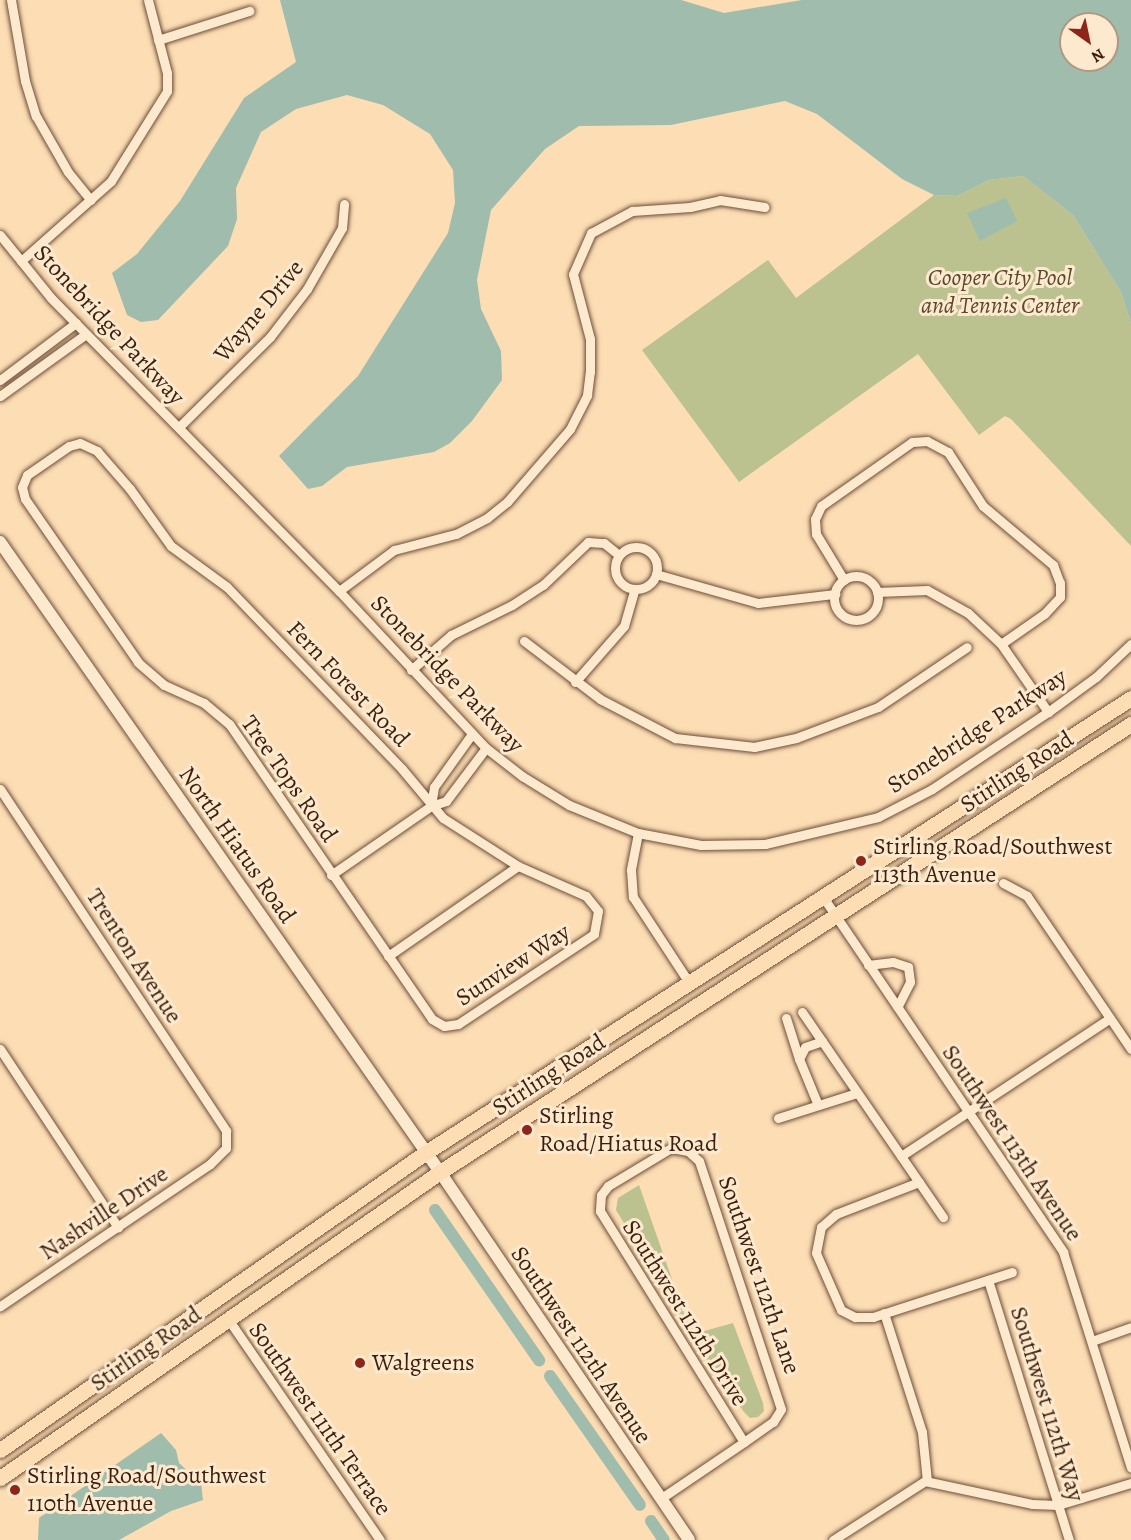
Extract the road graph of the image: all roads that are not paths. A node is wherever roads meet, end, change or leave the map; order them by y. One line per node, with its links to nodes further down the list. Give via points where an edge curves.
1 (10, 0): 5 (street, via 24,81 36,116 68,172)
2 (148, 0): 4 (street)
3 (249, 11): 4 (street)
4 (158, 40): 5 (street, via 169,83 111,181)
5 (91, 200): 9 (street)
6 (344, 204): 14 (street, Wayne Drive, via 342,228 307,289 270,337)
7 (764, 207): 21 (street, via 720,200 690,207 632,211 591,232 573,274 590,339 590,372 587,395 570,429 507,502 487,518 456,534 394,550)
8 (0, 235): 9 (street, Stonebridge Parkway)
9 (21, 261): 10 (street, Stonebridge Parkway)
10 (76, 323): 11 (street, Stonebridge Parkway); 12 (street)
11 (86, 333): 13 (street); 14 (street, Stonebridge Parkway)
12 (0, 380)
13 (0, 396)
14 (179, 427): 21 (street, Stonebridge Parkway)
15 (80, 443): 36 (street, Fern Forest Road, via 97,451 171,546 227,587 402,769); 39 (street, Tree Tops Road, via 32,471 22,486 30,507 133,655 158,681 204,703 229,724)
16 (0, 542): 61 (street, North Hiatus Road)
17 (619, 555): 18 (street, via 630,548 644,548 654,557); 20 (street, via 616,576 625,587); 28 (street, via 604,543 588,543 535,590 451,635)
18 (656, 574): 20 (street, via 645,588); 23 (street, via 758,603)
19 (844, 580): 22 (street, via 864,577); 23 (street); 25 (street, via 816,534 815,519 821,506 912,442 927,441 948,452 983,506 1053,565 1060,583 1060,597 1044,614)
20 (634, 590): 29 (street, via 624,626)
21 (339, 591): 28 (street, Stonebridge Parkway)
22 (877, 592): 23 (street, via 873,611 854,619 841,613); 25 (street, via 927,590 968,613)
23 (835, 594)
24 (524, 640): 29 (street)
25 (1001, 644): 31 (street)
26 (1131, 644): 31 (street, Stonebridge Parkway, via 1096,677)
27 (967, 647): 29 (street, via 878,707 796,738 754,747 675,738)
28 (411, 670): 33 (street, Stonebridge Parkway)
29 (575, 682)
30 (1131, 698): 41 (main road, Stirling Road)
31 (1048, 711): 37 (street, Stonebridge Parkway, via 932,789 878,817 765,844 700,845)
32 (1131, 724): 42 (main road, Stirling Road)
33 (472, 734): 34 (street, Stonebridge Parkway); 36 (street, via 434,787)
34 (486, 748): 36 (street, via 446,801); 37 (street, Stonebridge Parkway, via 569,805)
35 (0, 789): 60 (street, Trenton Avenue, via 226,1131)
36 (431, 806): 38 (street, Fern Forest Road, via 463,834); 39 (street)
37 (638, 834): 46 (street, via 631,870 633,897)
38 (518, 866): 43 (street, Fern Forest Road, via 586,896 598,911); 44 (street)
39 (331, 875): 44 (street, Tree Tops Road)
40 (1004, 883): 50 (street, via 1027,896)
41 (823, 897): 42 (street, Southwest 113th Avenue); 46 (main road, Stirling Road)
42 (836, 916): 45 (street, Southwest 113th Avenue); 63 (main road, Stirling Road)
43 (598, 928): 51 (street, Sunview Way, via 588,940 464,1021)
44 (388, 956): 51 (street, Tree Tops Road, via 432,1020)
45 (868, 965): 47 (street, Southwest 113th Avenue); 47 (street, via 893,962 908,967 910,982)
46 (690, 984): 61 (main road, Stirling Road)
47 (897, 1007): 58 (street, Southwest 113th Avenue)
48 (802, 1012): 52 (street)
49 (786, 1018): 55 (street)
50 (1110, 1018): 54 (street); 58 (street)
51 (444, 1026)
52 (822, 1041): 55 (street, via 805,1047); 56 (street)
53 (0, 1049): 67 (street)
54 (1131, 1049)
55 (800, 1059): 57 (street)
56 (856, 1093): 57 (street); 62 (street)
57 (818, 1105): 59 (street)
58 (968, 1110): 62 (street); 74 (street, Southwest 113th Avenue, via 1063,1252)
59 (778, 1118)
60 (226, 1148): 67 (street, Nashville Drive, via 210,1164)
61 (424, 1153): 63 (street, North Hiatus Road); 76 (main road, Stirling Road)
62 (901, 1156): 64 (street)
63 (440, 1172): 72 (main road, Stirling Road); 81 (street, Southwest 112th Avenue)
64 (919, 1182): 66 (street); 71 (street, via 836,1214 817,1234 816,1253 836,1305 846,1313 864,1317)
65 (600, 1201): 75 (street, Southwest 112th Drive, via 602,1217); 75 (street, Southwest 112th Lane, via 608,1186 660,1152 677,1148 688,1151 702,1168 780,1399 778,1416)
66 (943, 1217)
67 (118, 1227): 70 (street, Nashville Drive)
68 (1012, 1272): 69 (street)
69 (988, 1280): 71 (street); 82 (street, Southwest 112th Way)
70 (0, 1306)
71 (884, 1313): 79 (street, via 922,1432)
72 (228, 1319): 78 (main road, Stirling Road); 83 (street, Southwest 111th Terrace)
73 (1131, 1327): 74 (street)
74 (1092, 1341): 77 (street, Southwest 113th Avenue)
75 (744, 1443): 81 (street)
76 (0, 1450)
77 (1131, 1468)
78 (0, 1478)
79 (926, 1481): 82 (street, via 1032,1504); 85 (street)
80 (1131, 1483): 82 (street)
81 (660, 1499): 84 (street, Southwest 112th Avenue)
82 (1058, 1505): 86 (street, Southwest 112th Way)
83 (380, 1540)
84 (689, 1540)
85 (833, 1540)
86 (1069, 1540)

